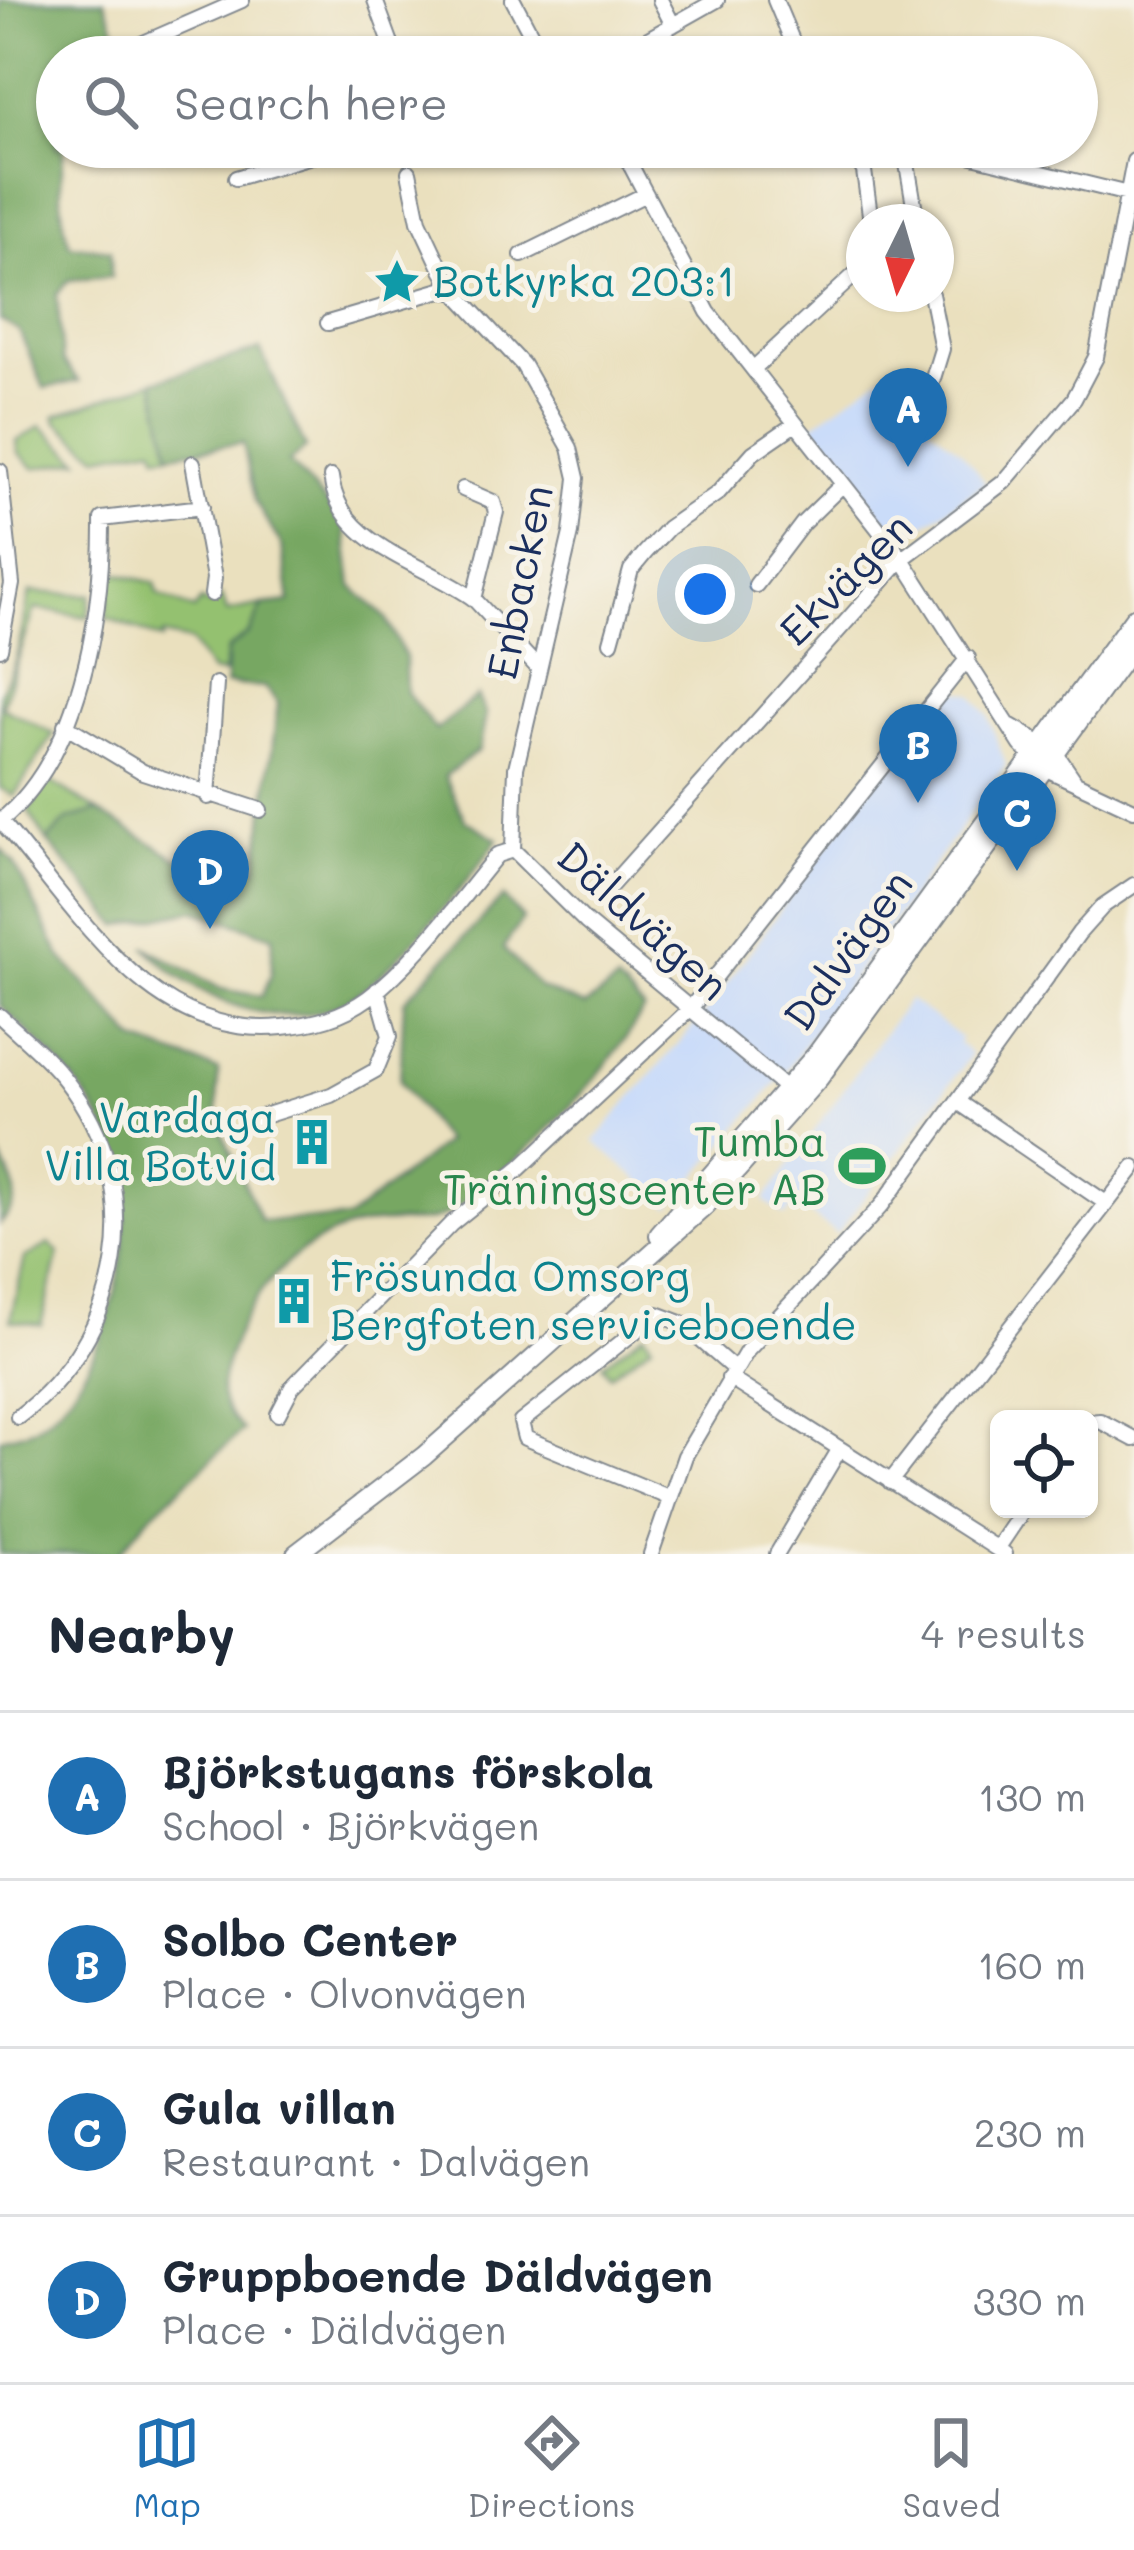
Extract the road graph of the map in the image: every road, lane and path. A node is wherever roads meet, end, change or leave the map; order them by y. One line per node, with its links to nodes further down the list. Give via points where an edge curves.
1 (242, 0): 8 (street)
2 (375, 0): 9 (street)
3 (513, 0): 10 (street)
4 (660, 0): 7 (street)
5 (717, 0): 7 (street)
6 (775, 0): 12 (street)
7 (673, 25): 11 (street)
8 (160, 36)
9 (388, 36)
10 (533, 36)
11 (653, 36)
12 (790, 36)
13 (1134, 161): 22 (street, Ekvägen)
14 (270, 168): 20 (street)
15 (632, 168): 21 (street)
16 (862, 168): 23 (street)
17 (907, 168): 24 (street)
18 (1022, 168): 22 (street)
19 (409, 172): 27 (street, Enbacken, via 423,232)
20 (236, 178)
21 (646, 194): 25 (street); 30 (street, via 708,312)
22 (1128, 194): 39 (street, Ekvägen, via 1096,357 1081,389 1004,482)
23 (869, 204)
24 (913, 204)
25 (522, 255)
26 (846, 283): 30 (street)
27 (456, 293): 29 (street, via 441,290); 48 (street, Enbacken, via 524,365 578,482)
28 (935, 312): 31 (street, via 942,349)
29 (328, 323)
30 (753, 369): 32 (street)
31 (927, 398)
32 (795, 424): 36 (street); 44 (street, via 644,553)
33 (193, 463): 38 (street)
34 (0, 471): 46 (street, via 12,584)
35 (331, 477): 42 (street, via 348,520)
36 (843, 484): 39 (street); 40 (street)
37 (463, 490): 42 (street, via 494,502 496,512)
38 (202, 508): 41 (street); 50 (street, via 102,519 94,631)
39 (902, 559): 47 (street); 58 (street, Ekvägen)
40 (756, 585)
41 (212, 594)
42 (474, 599): 48 (street)
43 (1134, 618): 51 (main road, Dalvägen)
44 (611, 642)
45 (1134, 645): 51 (main road, Dalvägen)
46 (0, 649)
47 (968, 658): 51 (street, via 1011,726); 60 (street)
48 (538, 668): 56 (street, Enbacken, via 514,784)
49 (216, 684): 52 (street)
50 (65, 725): 52 (street, via 143,772); 55 (street, via 24,800)
51 (1043, 755): 54 (street, via 1078,786); 62 (main road, Dalvägen)
52 (208, 796): 53 (street)
53 (260, 810)
54 (1134, 810)
55 (0, 821): 59 (street, Däldvägen, via 141,982 187,1012 234,1027 278,1028 338,1016)
56 (513, 850): 59 (street, Däldvägen, via 497,855); 60 (street, Däldvägen)
57 (1134, 885): 63 (street, via 1079,934)
58 (606, 891)
59 (377, 990): 64 (street, via 390,1036 376,1070 332,1095)
60 (690, 1009): 62 (street, Däldvägen); 68 (street, via 451,1224 292,1387)
61 (0, 1016): 69 (street, via 70,1085 108,1156 112,1180 114,1263 100,1319 52,1391)
62 (795, 1095): 77 (main road, Dalvägen, via 705,1206 424,1456)
63 (958, 1102): 66 (street); 67 (street, via 882,1205 780,1310)
64 (248, 1121)
65 (1134, 1168): 66 (street)
66 (1106, 1203): 73 (street)
67 (732, 1373): 72 (street); 74 (street); 74 (street, via 681,1323 656,1314 526,1414 518,1429)
68 (278, 1414)
69 (18, 1417)
70 (1098, 1421): 71 (street)
71 (1134, 1439)
72 (839, 1450): 73 (street); 79 (street)
73 (890, 1482): 76 (street)
74 (668, 1497): 78 (street)
75 (1019, 1518): 76 (street)
76 (1001, 1552)
77 (296, 1554)
78 (651, 1554)
79 (776, 1554)

